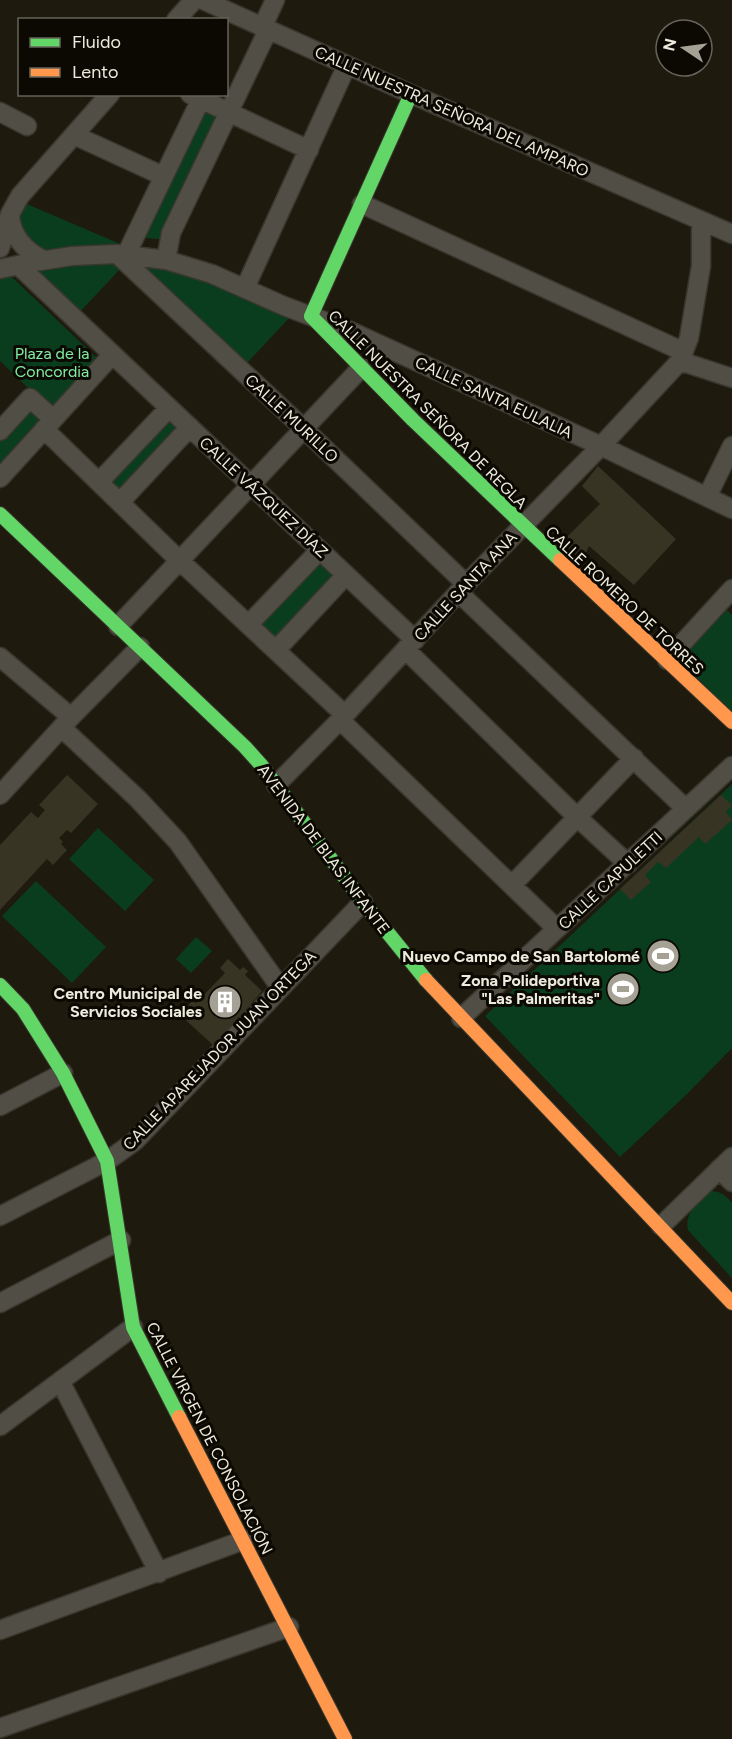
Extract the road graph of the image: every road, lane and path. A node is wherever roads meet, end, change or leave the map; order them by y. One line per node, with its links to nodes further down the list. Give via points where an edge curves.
1 (194, 0): 4 (street)
2 (203, 0): 5 (street, CALLE NUESTRA SEÑORA DEL AMPARO)
3 (275, 0): 5 (street)
4 (178, 18)
5 (265, 29): 6 (street, CALLE NUESTRA SEÑORA DEL AMPARO); 11 (street)
6 (347, 65): 7 (street, CALLE NUESTRA SEÑORA DEL AMPARO); 14 (street)
7 (411, 94): 16 (street); 18 (street, CALLE NUESTRA SEÑORA DEL AMPARO)
8 (108, 96): 13 (street)
9 (196, 97): 11 (street); 15 (street)
10 (0, 112): 12 (street)
11 (229, 113): 14 (street); 23 (street, via 171,233)
12 (27, 126)
13 (74, 135): 15 (street); 17 (street, via 20,196)
14 (309, 150): 26 (street)
15 (163, 176): 21 (street)
16 (362, 204): 27 (street); 29 (street)
17 (6, 219): 20 (street); 22 (street, via 29,251)
18 (701, 221): 19 (street, CALLE NUESTRA SEÑORA DEL AMPARO); 29 (street, CALLE SANTA ANA, via 701,266 689,338)
19 (732, 234)
20 (0, 249)
21 (121, 254): 22 (street, CALLE SANTA EULALIA); 23 (street, CALLE SANTA EULALIA); 35 (street, CALLE MURILLO)
22 (44, 260): 24 (street, CALLE SANTA EULALIA)
23 (166, 260): 26 (street, CALLE SANTA EULALIA)
24 (18, 265): 25 (street, CALLE SANTA EULALIA); 28 (street, CALLE VÁZQUEZ DÍAZ)
25 (0, 269)
26 (245, 288): 27 (street, CALLE SANTA EULALIA)
27 (311, 316): 30 (street, CALLE NUESTRA SEÑORA DE REGLA); 37 (street, CALLE SANTA EULALIA)
28 (112, 355): 32 (street, CALLE VÁZQUEZ DÍAZ); 33 (street)
29 (682, 356): 31 (street); 37 (street, CALLE SANTA ANA)
30 (360, 368): 35 (street); 46 (street, CALLE NUESTRA SEÑORA DE REGLA)
31 (732, 378)
32 (169, 408): 34 (street, CALLE VÁZQUEZ DÍAZ); 40 (street)
33 (49, 424): 36 (street, via 30,398); 39 (street); 40 (street)
34 (190, 427): 41 (street, CALLE VÁZQUEZ DÍAZ); 43 (street)
35 (303, 428): 41 (street); 50 (street, CALLE MURILLO)
36 (0, 431)
37 (601, 446): 42 (street, CALLE SANTA EULALIA); 46 (street, CALLE SANTA ANA)
38 (732, 446): 42 (street)
39 (0, 478)
40 (99, 482): 43 (street)
41 (251, 484): 47 (street, CALLE VÁZQUEZ DÍAZ); 48 (street)
42 (707, 497): 44 (street, CALLE SANTA EULALIA)
43 (120, 502): 48 (street)
44 (732, 509)
45 (0, 514): 53 (street, AVENIDA DE BLAS INFANTE)
46 (522, 526): 50 (street, CALLE SANTA ANA); 58 (street, CALLE ROMERO DE TORRES)
47 (320, 550): 49 (street, CALLE VÁZQUEZ DÍAZ); 52 (street)
48 (180, 561): 52 (street); 53 (street)
49 (346, 575): 54 (street, CALLE VÁZQUEZ DÍAZ); 56 (street)
50 (462, 588): 54 (street, CALLE SANTA ANA); 62 (street, CALLE MURILLO)
51 (732, 589): 58 (street)
52 (249, 624): 56 (street)
53 (118, 626): 55 (street, AVENIDA DE BLAS INFANTE)
54 (411, 645): 59 (street, CALLE SANTA ANA); 67 (street, CALLE VÁZQUEZ DÍAZ)
55 (140, 647): 60 (street); 64 (street, AVENIDA DE BLAS INFANTE, via 228,729)
56 (276, 650): 59 (street)
57 (1, 659): 60 (street)
58 (667, 660): 61 (street, CALLE ROMERO DE TORRES)
59 (343, 718): 64 (street, CALLE SANTA ANA); 69 (street)
60 (67, 722): 65 (street); 73 (street, via 178,842)
61 (732, 722)
62 (634, 758): 66 (street, CALLE MURILLO); 67 (street)
63 (732, 766): 66 (street, CALLE CAPULETTI)
64 (276, 784): 70 (street, AVENIDA DE BLAS INFANTE)
65 (0, 795)
66 (686, 808): 68 (street, CALLE CAPULETTI)
67 (577, 817): 68 (street, CALLE VÁZQUEZ DÍAZ); 69 (street)
68 (628, 864): 71 (street, CALLE CAPULETTI)
69 (512, 885): 71 (street)
70 (363, 902): 73 (street, CALLE APAREJADOR JUAN ORTEGA); 74 (street, AVENIDA DE BLAS INFANTE, via 406,958)
71 (557, 929): 74 (street, CALLE CAPULETTI)
72 (0, 985): 75 (street, CALLE VIRGEN DE CONSOLACIÓN, via 23,1009)
73 (280, 987): 77 (street, CALLE APAREJADOR JUAN ORTEGA, via 135,1141)
74 (461, 1018): 81 (street, AVENIDA DE BLAS INFANTE)
75 (63, 1073): 76 (street); 77 (street, CALLE VIRGEN DE CONSOLACIÓN)
76 (0, 1106)
77 (107, 1161): 80 (street, CALLE APAREJADOR JUAN ORTEGA); 82 (street, CALLE VIRGEN DE CONSOLACIÓN)
78 (726, 1163): 79 (street); 81 (street)
79 (732, 1182)
80 (0, 1216)
81 (661, 1226): 83 (street, AVENIDA DE BLAS INFANTE)
82 (121, 1240): 84 (street); 85 (street, CALLE VIRGEN DE CONSOLACIÓN)
83 (732, 1303)
84 (0, 1304)
85 (133, 1327): 86 (street); 88 (street, CALLE VIRGEN DE CONSOLACIÓN)
86 (60, 1381): 87 (street); 89 (street)
87 (0, 1426)
88 (244, 1540): 89 (street); 90 (street, CALLE VIRGEN DE CONSOLACIÓN)
89 (159, 1573): 91 (street)
90 (289, 1627): 92 (street); 93 (street, CALLE VIRGEN DE CONSOLACIÓN)
91 (0, 1630)
92 (0, 1728)
93 (345, 1739)

